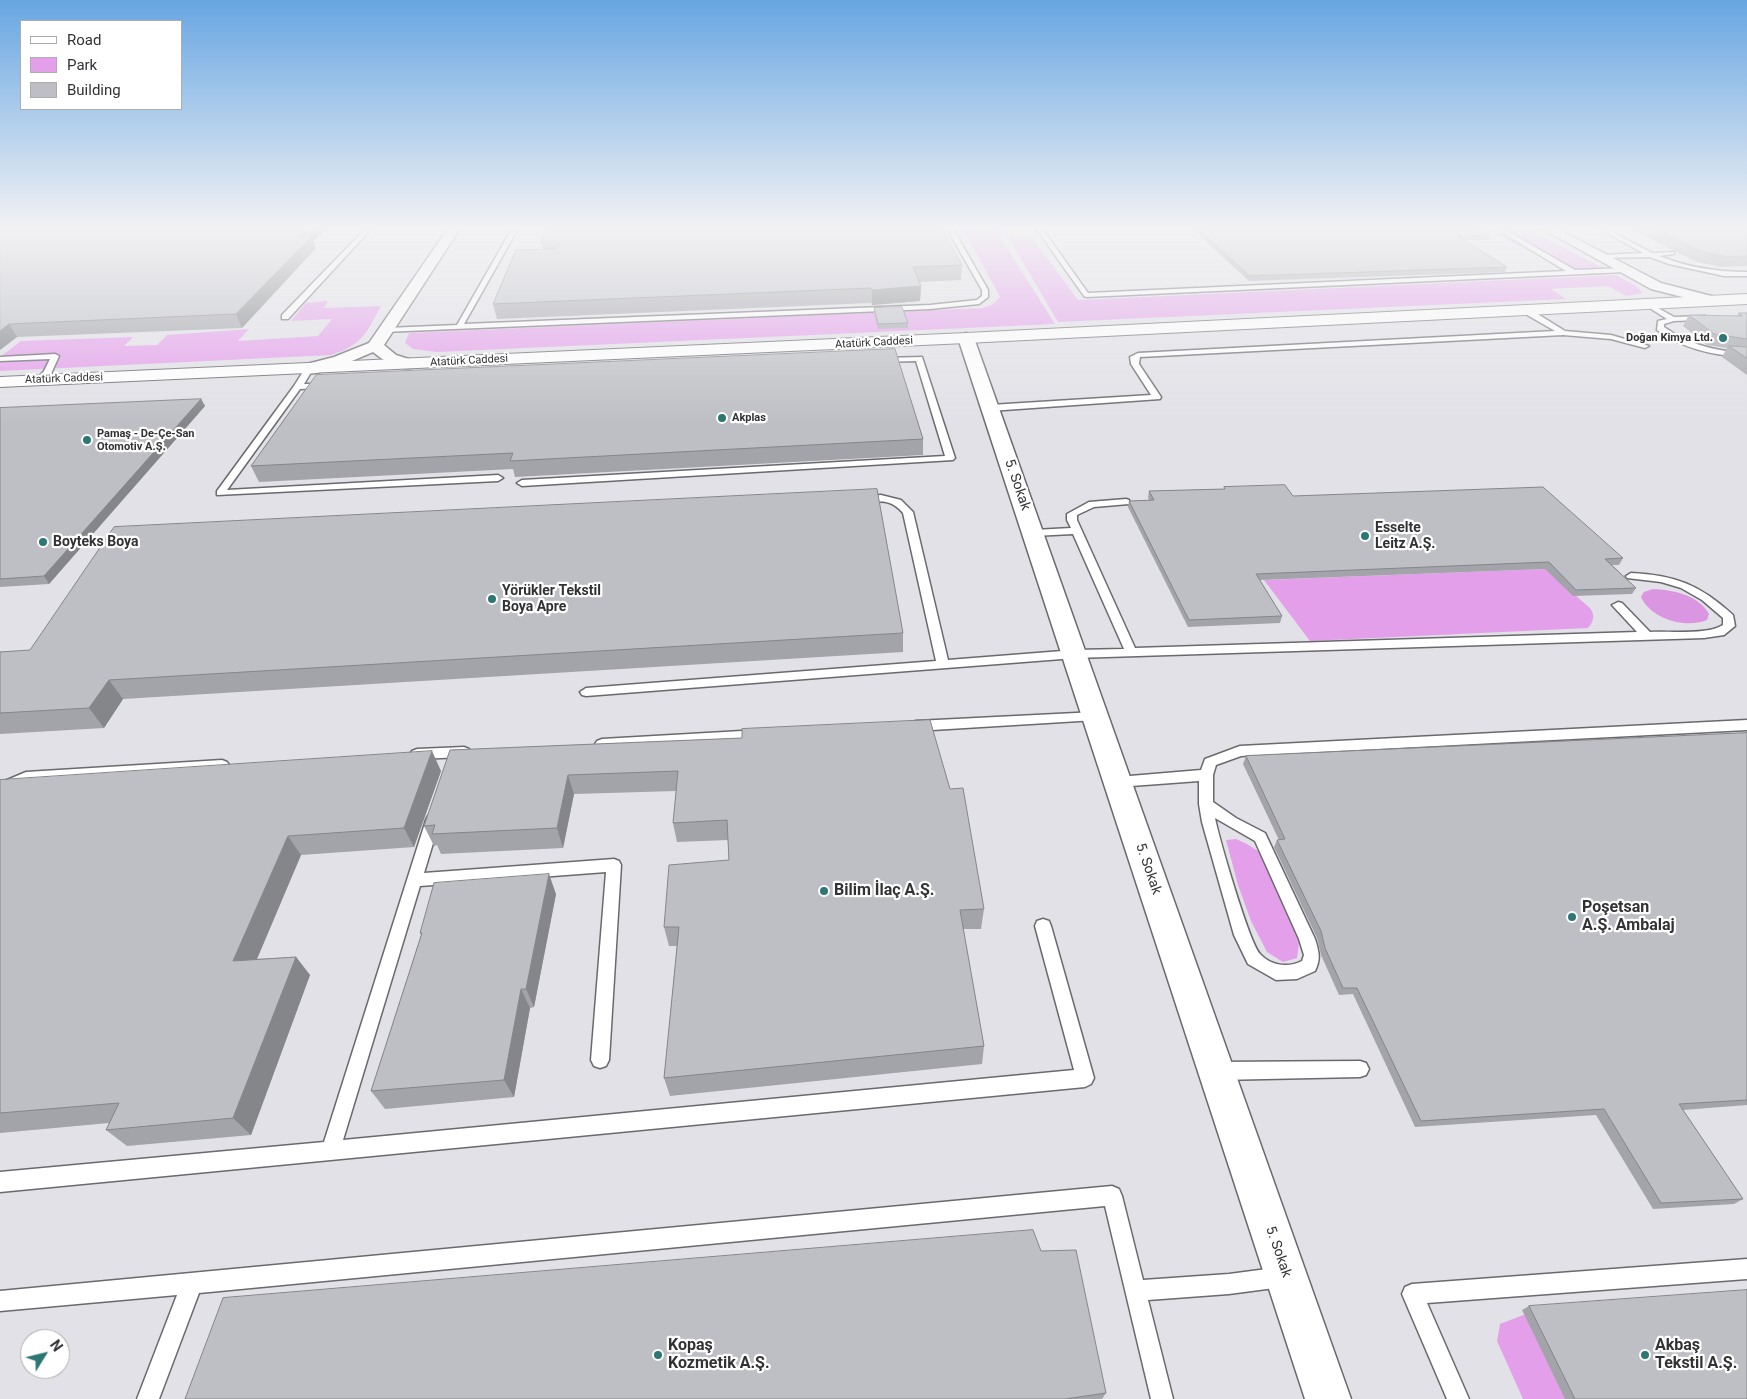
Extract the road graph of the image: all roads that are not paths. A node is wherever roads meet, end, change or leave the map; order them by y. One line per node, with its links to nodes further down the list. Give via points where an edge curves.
1 (308, 292): 13 (lane)
2 (411, 292): 17 (street)
3 (479, 292): 16 (lane)
4 (985, 292): 16 (lane, via 979,302 930,307)
5 (1085, 292): 6 (lane)
6 (1124, 292)
7 (1658, 292): 11 (street)
8 (1680, 292): 10 (street)
9 (1747, 299): 10 (street, Atatürk Caddesi)
10 (1714, 301): 11 (street, Atatürk Caddesi)
11 (1652, 304): 12 (street, Atatürk Caddesi); 15 (lane)
12 (1524, 310): 18 (lane); 19 (street, Atatürk Caddesi)
13 (285, 317)
14 (1710, 318): 15 (lane)
15 (1673, 319): 22 (lane, via 1661,323 1660,328 1678,340 1722,353)
16 (460, 326): 17 (lane)
17 (386, 330): 20 (street)
18 (1563, 333): 21 (lane, via 1611,336); 31 (lane, via 1138,355 1134,358 1135,364 1157,397)
19 (966, 338): 25 (street, Atatürk Caddesi); 31 (street, 5. Sokak)
20 (375, 346): 25 (street, via 390,358); 26 (street)
21 (1645, 346)
22 (1747, 355)
23 (0, 359): 27 (lane, via 55,356 48,372)
24 (869, 361): 33 (lane, via 919,359 950,458)
25 (409, 364): 26 (street, Atatürk Caddesi)
26 (308, 369): 27 (street, Atatürk Caddesi); 30 (lane)
27 (40, 380): 28 (street, Atatürk Caddesi)
28 (0, 382)
29 (337, 386): 30 (lane)
30 (298, 387): 32 (lane, via 220,493)
31 (990, 408): 37 (street, 5. Sokak)
32 (498, 478)
33 (522, 484)
34 (846, 500): 43 (lane, via 886,498 902,503 908,512)
35 (1126, 502): 36 (lane, via 1092,504 1072,514)
36 (1076, 531): 37 (lane); 41 (lane)
37 (1034, 533): 42 (street, 5. Sokak)
38 (1631, 576): 40 (lane, via 1668,579 1688,586 1711,600 1729,617 1729,626 1720,632)
39 (1618, 605): 40 (lane)
40 (1647, 636): 41 (lane)
41 (1130, 652): 42 (lane)
42 (1074, 654): 43 (lane); 45 (street, 5. Sokak)
43 (943, 664): 44 (lane)
44 (586, 692)
45 (1096, 716): 47 (lane); 56 (street, 5. Sokak)
46 (1747, 725): 55 (lane, via 1240,751 1210,762)
47 (899, 727)
48 (771, 734): 49 (lane)
49 (594, 744)
50 (475, 751): 51 (lane)
51 (456, 752): 52 (lane); 54 (lane)
52 (406, 755)
53 (238, 764): 57 (lane, via 41,775)
54 (450, 770)
55 (1206, 775): 56 (lane); 58 (lane)
56 (1118, 782): 64 (street, 5. Sokak)
57 (3, 785)
58 (1206, 804): 58 (lane, via 1260,837 1307,939 1312,955 1308,966 1297,972 1276,973 1254,959 1242,935)
59 (438, 807): 60 (lane)
60 (413, 880): 62 (lane, via 614,865); 65 (lane)
61 (1043, 926): 65 (lane, via 1085,1078)
62 (600, 1060)
63 (1360, 1069): 64 (lane)
64 (1216, 1071): 68 (street, 5. Sokak)
65 (331, 1150): 66 (lane)
66 (0, 1182)
67 (1747, 1269): 75 (lane, via 1412,1294)
68 (1286, 1276): 70 (lane); 74 (street, 5. Sokak)
69 (192, 1283): 70 (lane, via 1112,1196); 71 (lane); 72 (lane)
70 (1135, 1291): 73 (lane)
71 (0, 1301)
72 (148, 1399)
73 (1162, 1399)
74 (1328, 1399)
75 (1458, 1399)

